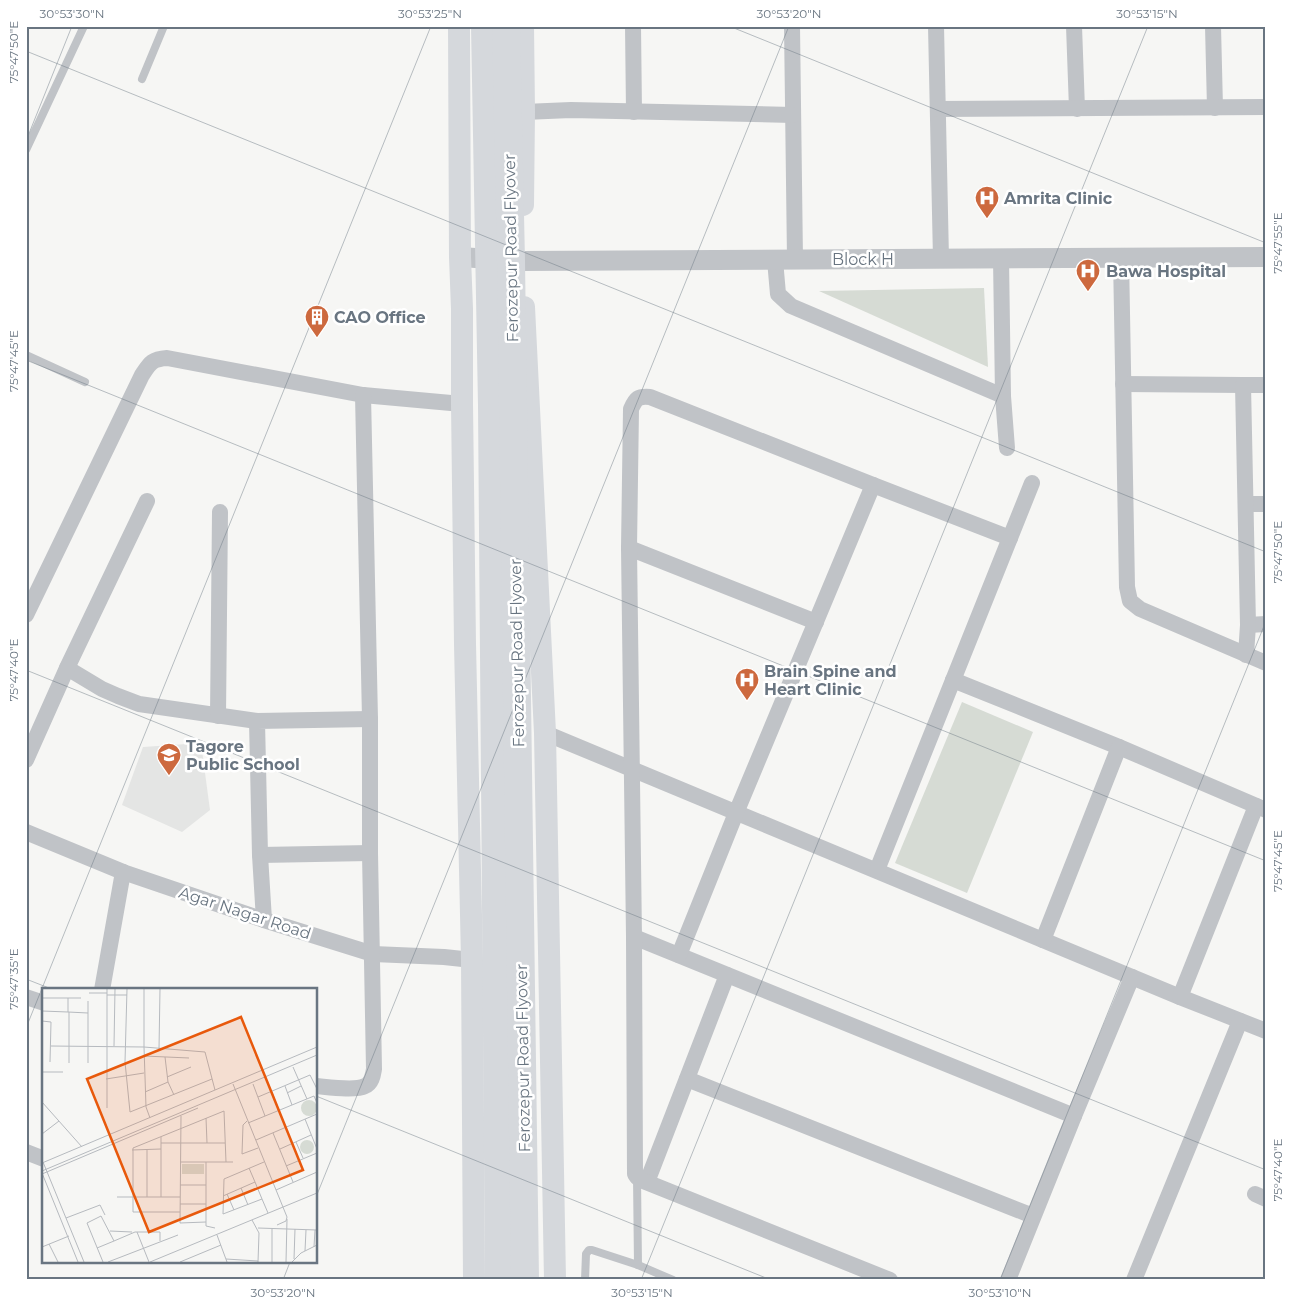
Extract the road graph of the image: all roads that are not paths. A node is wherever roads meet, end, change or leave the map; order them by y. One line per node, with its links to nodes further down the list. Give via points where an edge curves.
1 (84, 26): 20 (lane)
2 (164, 26): 12 (lane)
3 (459, 26): 21 (main road)
4 (485, 26): 91 (highway, Ferozepur Road Flyover, via 492,425)
5 (506, 26): 92 (highway, Ferozepur Road Flyover)
6 (523, 26): 17 (main road)
7 (633, 26): 18 (street)
8 (792, 26): 19 (street)
9 (936, 26): 15 (street)
10 (1074, 26): 16 (street)
11 (1212, 26): 13 (street)
12 (142, 79)
13 (1215, 108): 14 (street); 16 (street)
14 (1266, 108)
15 (938, 109): 16 (street); 23 (street)
16 (1077, 109)
17 (524, 112): 18 (street); 28 (main road)
18 (634, 112): 19 (street)
19 (793, 115): 26 (street)
20 (26, 150)
21 (460, 257): 28 (street, Block H); 36 (main road)
22 (1266, 257): 25 (street, Block H)
23 (941, 258): 24 (street, Block H); 26 (street, Block H)
24 (1000, 258): 25 (street, Block H); 35 (street)
25 (1121, 258): 31 (street)
26 (795, 259): 27 (street, Block H)
27 (775, 260): 28 (street, Block H); 35 (street, via 778,294 791,306)
28 (522, 261): 57 (main road)
29 (26, 354): 30 (lane)
30 (85, 382)
31 (1123, 384): 32 (street); 50 (street, via 1127,587 1130,601 1140,609)
32 (1243, 385): 33 (street); 41 (street)
33 (1266, 385)
34 (363, 395): 36 (street); 46 (street, via 167,358 149,364); 55 (street)
35 (1003, 396): 37 (street)
36 (462, 404): 73 (main road)
37 (1007, 448)
38 (1032, 483): 44 (street)
39 (873, 485): 44 (street); 45 (street, via 642,396 631,409); 47 (street)
40 (147, 500): 52 (street)
41 (1246, 504): 42 (street); 48 (street)
42 (1266, 504)
43 (220, 512): 54 (street)
44 (1010, 538): 53 (street)
45 (629, 548): 47 (street); 60 (street)
46 (26, 615)
47 (816, 622): 62 (street)
48 (1248, 624): 49 (street); 50 (street)
49 (1266, 624)
50 (1246, 655): 51 (street)
51 (1266, 663)
52 (67, 668): 54 (street, via 102,689 139,704); 59 (street)
53 (953, 680): 58 (street); 66 (street)
54 (218, 716): 56 (street)
55 (370, 719): 56 (street); 64 (street)
56 (257, 721): 65 (street)
57 (545, 733): 60 (street); 93 (main road)
58 (1119, 747): 61 (street); 70 (street)
59 (26, 760)
60 (632, 770): 62 (street); 69 (street)
61 (1261, 808): 78 (street)
62 (736, 813): 66 (street); 72 (street)
63 (26, 832): 67 (street, Agar Nagar Road)
64 (370, 853): 65 (street); 71 (street)
65 (260, 855): 68 (street)
66 (877, 870): 70 (street)
67 (123, 872): 68 (street, Agar Nagar Road); 76 (street)
68 (264, 920): 71 (street, Agar Nagar Road)
69 (634, 937): 72 (street); 87 (street, via 635,1174)
70 (1043, 940): 75 (street)
71 (373, 954): 73 (street, Agar Nagar Road); 83 (street, via 372,1080 365,1086 350,1088)
72 (679, 955): 74 (street)
73 (472, 960): 90 (main road)
74 (727, 975): 82 (street); 84 (street)
75 (1132, 977): 78 (street); 84 (street)
76 (102, 988)
77 (26, 997): 79 (street)
78 (1180, 997): 80 (street)
79 (42, 1002)
80 (1240, 1021): 81 (street); 98 (street)
81 (1266, 1031)
82 (687, 1079): 87 (street); 88 (street)
83 (318, 1086)
84 (1074, 1116): 88 (street)
85 (26, 1152): 86 (street)
86 (42, 1158)
87 (642, 1180): 89 (lane); 96 (street)
88 (1033, 1216): 97 (street)
89 (638, 1265): 94 (lane, via 589,1250); 95 (lane)
90 (474, 1280)
91 (499, 1280)
92 (525, 1280)
93 (555, 1280)
94 (585, 1280)
95 (673, 1280)
96 (890, 1280)
97 (1008, 1280)
98 (1134, 1280)

